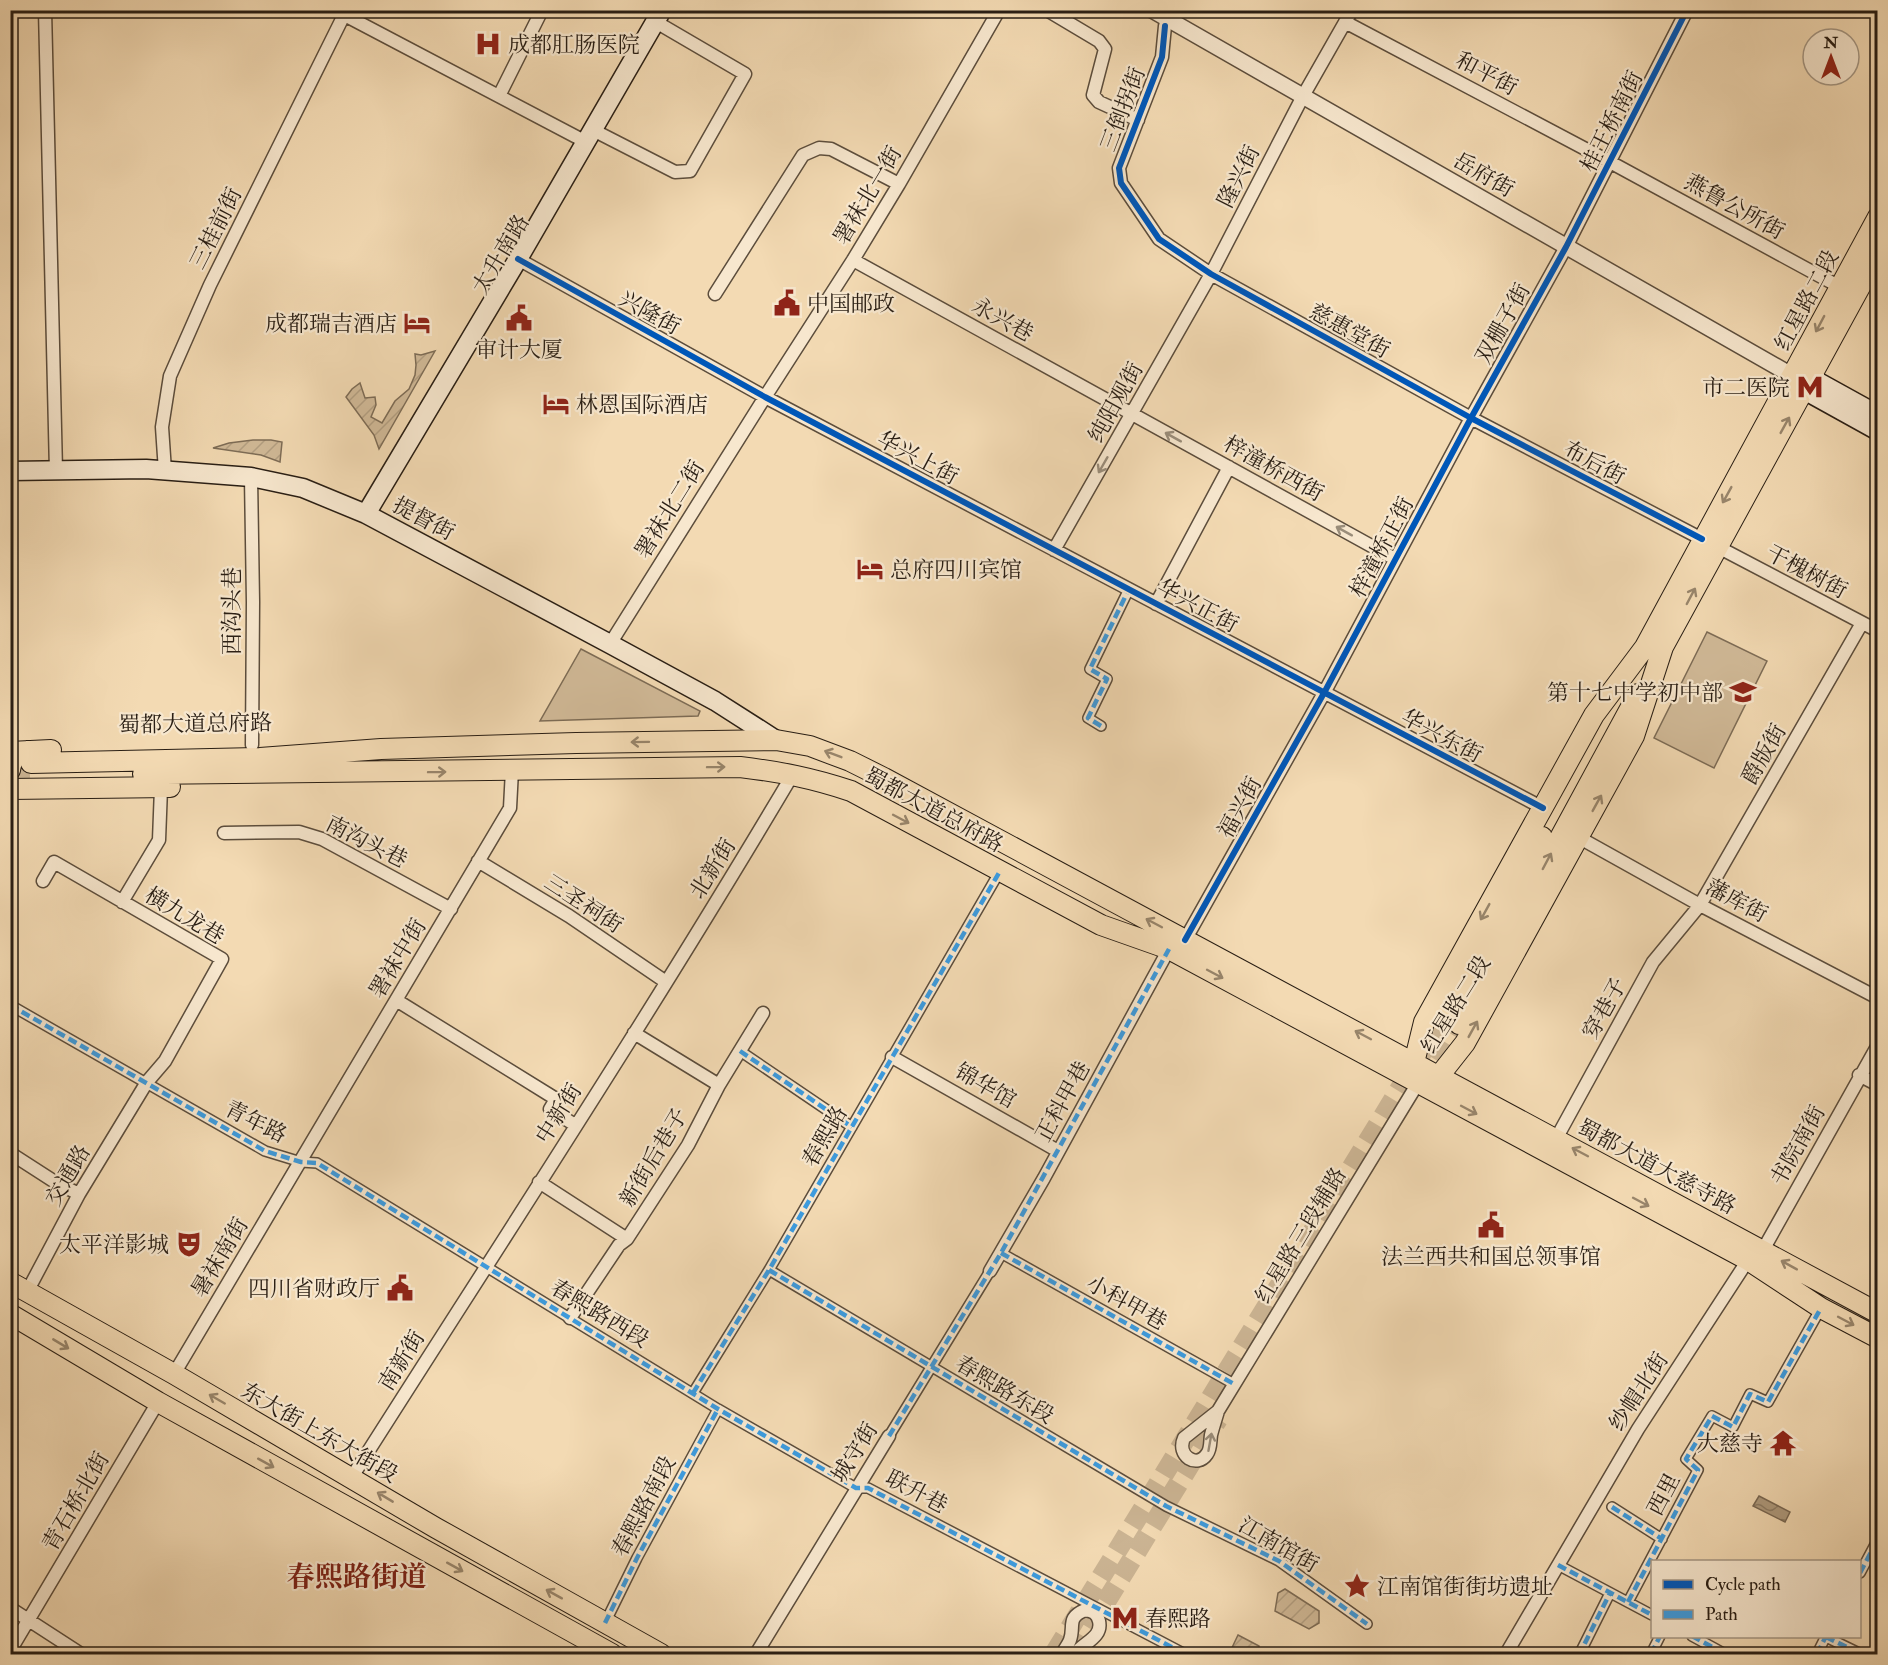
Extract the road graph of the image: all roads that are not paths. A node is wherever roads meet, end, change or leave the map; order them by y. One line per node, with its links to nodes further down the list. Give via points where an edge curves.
1 (45, 10): 34 (street)
2 (542, 10): 12 (street)
3 (999, 10): 17 (street, 署袜北一街)
4 (1047, 10): 14 (street, via 1099,41 1105,49 1093,95 1099,102)
5 (1152, 10): 13 (street, 岳府街)
6 (1352, 10): 10 (street, 隆兴街)
7 (1687, 10): 16 (street, 桂王桥南街)
8 (340, 13): 12 (street); 35 (street, 三桂前街, via 170,376 162,427)
9 (659, 16): 15 (main road, 太升南路); 15 (street, via 745,74 690,171 675,172)
10 (1345, 22): 13 (street, 隆兴街); 16 (street, 和平街)
11 (1165, 26): 14 (street, 三倒拐街, via 1162,57)
12 (499, 96): 15 (street)
13 (1303, 96): 19 (street, 岳府街); 23 (street, 隆兴街)
14 (1138, 120): 23 (street, 三倒拐街, via 1119,168 1121,183 1159,239)
15 (590, 136): 21 (main road, 太升南路)
16 (1610, 162): 19 (street, 桂王桥南街); 24 (street, 燕鲁公所街)
17 (899, 184): 22 (street, 署袜北一街); 25 (street, via 831,149 819,148 803,154)
18 (1878, 217): 24 (main road, 红星路二段)
19 (1566, 247): 26 (street, 岳府街); 30 (street, 双栅子街)
20 (1878, 254): 26 (main road, 红星路二段)
21 (518, 259): 27 (street, 兴隆街); 37 (main road, 太升南路)
22 (853, 260): 27 (street, 署袜北一街); 28 (street, 永兴巷)
23 (1211, 274): 28 (street, 纯阳观街); 30 (street, 慈惠堂街)
24 (1840, 287): 26 (main road, 红星路二段, one-way to 26)
25 (715, 294)
26 (1802, 382): 29 (main road); 31 (main road); 38 (main road, 红星路二段)
27 (765, 397): 39 (street, 华兴上街); 45 (street, 署袜北二街)
28 (1132, 414): 32 (street, 梓潼桥西街, one-way to 28); 39 (street, 纯阳观街, one-way to 39)
29 (1878, 415)
30 (1471, 418): 38 (street, 布后街); 40 (street, 梓潼桥正街)
31 (1878, 430)
32 (1229, 467): 40 (street, 梓潼桥西街, one-way to 32); 42 (street)
33 (10, 471): 34 (main road, 提督街)
34 (56, 471): 35 (main road, 提督街)
35 (165, 471): 36 (main road, 提督街)
36 (251, 477): 37 (main road, 提督街, via 303,488); 50 (street, 西沟头巷)
37 (366, 514): 45 (main road, 提督街)
38 (1710, 543): 43 (street, 干槐树街); 46 (main road, 红星路二段)
39 (1054, 550): 41 (street, 华兴正街)
40 (1395, 559): 47 (street, 梓潼桥正街)
41 (1129, 590): 42 (street, 华兴正街); 48 (street, via 1090,669 1107,679 1088,718)
42 (1156, 604): 47 (street, 华兴正街)
43 (1862, 623): 44 (street, 干槐树街); 65 (street, 爵版街)
44 (1878, 632)
45 (610, 644): 49 (main road, 提督街, via 715,701)
46 (1654, 647): 58 (main road, 红星路二段, via 1594,715); 60 (main road, 红星路二段, one-way to 46, via 1634,736); 73 (main road)
47 (1324, 693): 58 (street, 华兴东街); 67 (street, 福兴街)
48 (1101, 726)
49 (776, 740): 51 (main road, 蜀都大道总府路, one-way to 51); 67 (main road, 蜀都大道总府路, one-way to 49, via 850,761 810,746)
50 (252, 745): 51 (main road, 蜀都大道总府路); 52 (main road, 蜀都大道总府路)
51 (381, 749): 52 (main road, 蜀都大道总府路)
52 (23, 770): 53 (main road, via 16,784); 53 (main road, via 16,755); 55 (main road, 蜀都大道总府路); 57 (main road, 蜀都大道总府路)
53 (10, 771)
54 (512, 771): 55 (main road, 蜀都大道总府路, one-way to 54); 56 (main road, 蜀都大道总府路, one-way to 56, via 740,767); 61 (street, 署袜中街, via 510,808)
55 (379, 773): 57 (main road, 蜀都大道总府路)
56 (793, 774): 62 (main road, 蜀都大道总府路, one-way to 62, via 851,791); 68 (street, 北新街)
57 (161, 788): 64 (street, via 159,840)
58 (1543, 808): 78 (main road, 红星路二段, one-way to 78, via 1424,1022)
59 (224, 833): 66 (street, 南沟头巷, via 299,832 322,839)
60 (1578, 837): 65 (street, 藩库街); 80 (main road, 红星路二段, one-way to 60, via 1465,1043)
61 (478, 861): 66 (street, 署袜中街); 68 (street, 三圣祠街, via 569,916)
62 (1000, 871): 67 (main road, 蜀都大道总府路, via 1101,925); 77 (street, 春熙路)
63 (43, 881): 64 (street, 横九龙巷, via 54,862)
64 (122, 902): 81 (street, 横九龙巷, via 222,958 165,1061)
65 (1700, 905): 69 (street, 藩库街); 87 (street, 穿巷子, via 1653,962)
66 (451, 909): 70 (street, 署袜中街)
67 (1177, 944): 78 (main road, 蜀都大道总府路, one-way to 67); 82 (main road, 蜀都大道总府路, one-way to 82); 88 (street, 正科甲巷)
68 (666, 982): 74 (street, 中新街)
69 (1878, 998)
70 (396, 1000): 85 (street, via 556,1099 550,1109); 90 (street, 署袜中街)
71 (10, 1005): 81 (street, 青年路)
72 (763, 1013): 76 (street, 新街后巷子)
73 (1452, 1019)
74 (634, 1033): 83 (street); 85 (street, 中新街)
75 (1878, 1045): 79 (street, 书院南街)
76 (740, 1051): 83 (street, 新街后巷子); 86 (street)
77 (892, 1057): 86 (street, 春熙路); 88 (street, 锦华馆)
78 (1414, 1063): 80 (main road, 蜀都大道大慈寺路); 82 (main road, 红星路二段)
79 (1859, 1075): 84 (street); 95 (street, 书院南街)
80 (1439, 1076): 82 (main road, 红星路二段); 87 (main road, 蜀都大道大慈寺路)
81 (147, 1082): 90 (street, 青年路, via 265,1151); 92 (street, 交通路)
82 (1418, 1083): 95 (main road, 蜀都大道大慈寺路, one-way to 95); 107 (street, 红星路三段辅路)
83 (719, 1084): 93 (street, 新街后巷子, via 688,1145)
84 (1878, 1085)
85 (575, 1125): 91 (street, 中新街)
86 (852, 1127): 97 (street, 春熙路)
87 (1556, 1139): 95 (main road, 蜀都大道大慈寺路, one-way to 87)
88 (1058, 1151): 94 (street, 正科甲巷)
89 (10, 1153): 92 (street)
90 (301, 1162): 96 (street, 青年路, via 317,1163); 106 (street, 暑袜南街)
91 (539, 1182): 93 (street); 96 (street, 中新街)
92 (79, 1194): 99 (street, 交通路)
93 (627, 1239): 103 (street, 新街后巷子)
94 (1001, 1253): 98 (street, 正科甲巷); 107 (street, 小科甲巷)
95 (1755, 1255): 100 (main road, 蜀都大道大慈寺路); 101 (main road, 蜀都大道大慈寺路, one-way to 95); 119 (street, 纱帽北街, via 1638,1429)
96 (486, 1265): 103 (street, 春熙路西段); 113 (street, 南新街)
97 (769, 1270): 105 (street, 春熙路东段); 108 (street, 春熙路)
98 (990, 1271): 105 (street, 城守街)
99 (19, 1287): 106 (main road, 东大街上东大街段)
100 (1821, 1308): 104 (main road, 蜀都大道大慈寺路, one-way to 104); 117 (street, 西里, via 1767,1402 1750,1394 1732,1427 1712,1416 1686,1459 1698,1470)
101 (1878, 1313)
102 (10, 1314): 109 (main road, one-way to 109)
103 (570, 1318): 108 (street, 春熙路西段)
104 (1878, 1338)
105 (931, 1367): 112 (street, 城守街); 115 (street, 春熙路东段)
106 (174, 1374): 113 (main road, 东大街上东大街段, one-way to 106)
107 (1234, 1384): 111 (street, 红星路三段辅路)
108 (693, 1393): 110 (street)
109 (158, 1402): 125 (street, 青石桥北街); 132 (main road, one-way to 132)
110 (718, 1409): 114 (street, 联升巷); 126 (street, 春熙路南段)
111 (1218, 1411)
112 (889, 1436): 114 (street, 城守街)
113 (352, 1477): 126 (main road, 东大街上东大街段, one-way to 113)
114 (856, 1488): 137 (street, 城守街); 140 (street, 联升巷, via 868,1488)
115 (1166, 1506): 127 (street, 江南馆街, via 1279,1561)
116 (1612, 1507): 117 (street)
117 (1662, 1539): 122 (street, 西里)
118 (1878, 1539): 120 (street)
119 (1558, 1565): 121 (street); 141 (street, 纱帽北街)
120 (1861, 1572)
121 (1610, 1593): 122 (street); 142 (street)
122 (1628, 1602): 124 (street)
123 (10, 1608): 125 (street)
124 (1651, 1614)
125 (29, 1621): 133 (street, 青石桥北街); 134 (street)
126 (605, 1623): 136 (main road, 东大街上东大街段)
127 (1367, 1624)
128 (1659, 1638): 143 (street)
129 (1696, 1638): 144 (street)
130 (1825, 1638): 145 (street)
131 (1828, 1638): 146 (street)
132 (585, 1648): 135 (main road)
133 (10, 1652)
134 (81, 1654)
135 (612, 1654)
136 (661, 1654)
137 (756, 1654)
138 (1062, 1654): 139 (street, via 1070,1639 1073,1617 1091,1611 1100,1627 1094,1638)
139 (1075, 1654)
140 (1185, 1654)
141 (1506, 1654)
142 (1579, 1654)
143 (1651, 1654)
144 (1725, 1654)
145 (1817, 1654)
146 (1861, 1654)

